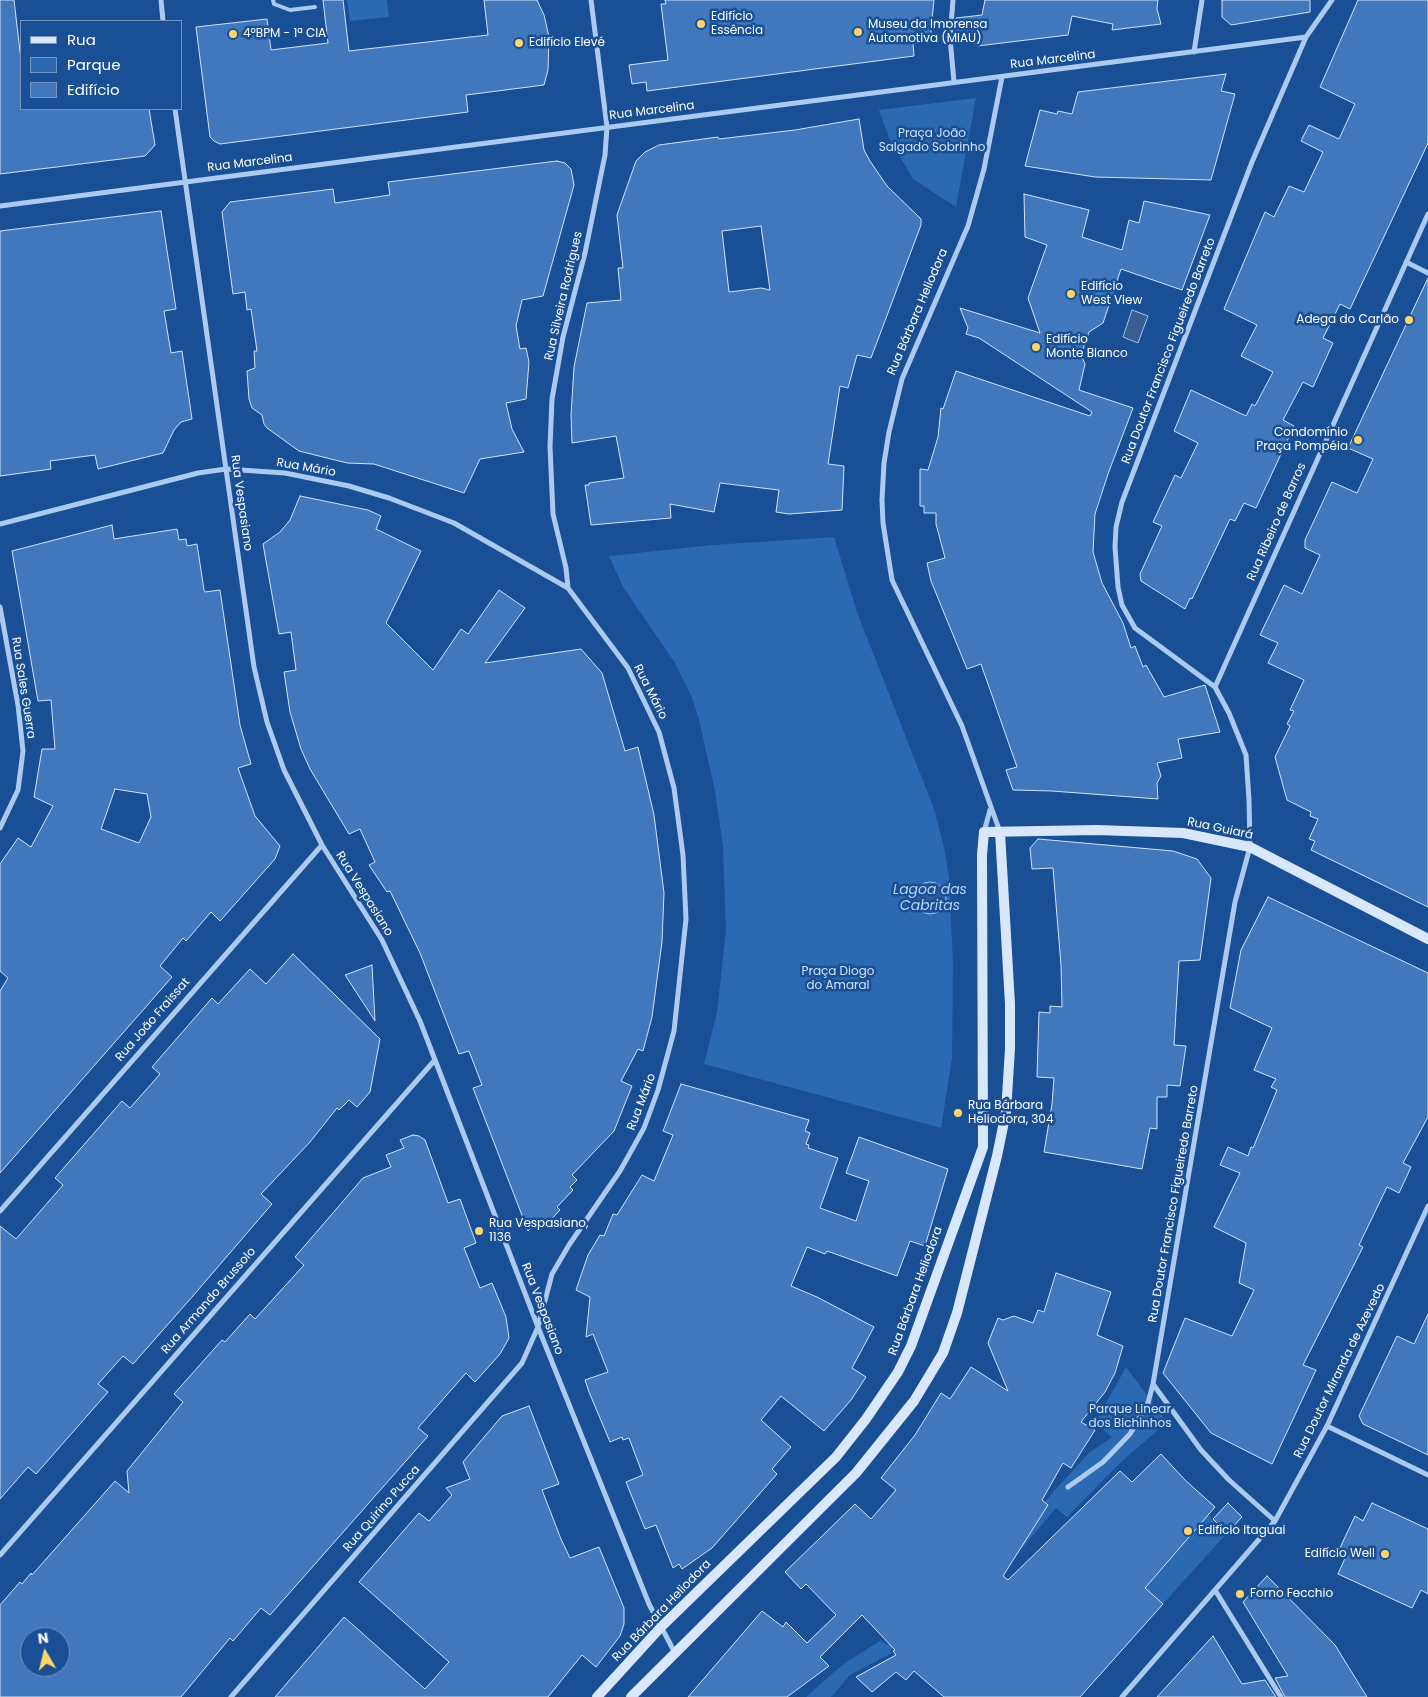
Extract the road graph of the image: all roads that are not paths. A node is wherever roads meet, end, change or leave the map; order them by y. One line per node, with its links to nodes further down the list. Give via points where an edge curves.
1 (161, 0): 8 (street)
2 (273, 0): 7 (lane, via 274,4 290,10)
3 (591, 0): 14 (street, Rua Silveira Rodrigues)
4 (953, 0): 12 (street, via 950,38)
5 (1202, 0): 10 (street)
6 (1332, 0): 9 (street, Rua Doutor Francisco Figueiredo Barreto)
7 (315, 7)
8 (164, 20)
9 (1306, 37): 10 (street, Rua Marcelina); 24 (street, Rua Doutor Francisco Figueiredo Barreto, via 1252,162 1122,502 1116,527 1118,587 1122,605 1135,628)
10 (1194, 52): 11 (street, Rua Marcelina)
11 (1002, 76): 12 (street, Rua Marcelina); 25 (street, Rua Bárbara Heliodora, via 984,169 968,226 902,379 888,432 882,500 892,580 962,726)
12 (954, 82): 14 (street, Rua Marcelina)
13 (175, 110): 15 (street, Rua Vespasiano)
14 (607, 127): 15 (street, Rua Marcelina); 22 (street, Rua Silveira Rodrigues, via 600,186 563,337 552,398 553,514)
15 (185, 182): 16 (street, Rua Marcelina); 20 (street, Rua Vespasiano)
16 (0, 206)
17 (1428, 214): 18 (street, Rua Ribeiro de Barros)
18 (1406, 262): 19 (street); 24 (street, Rua Ribeiro de Barros)
19 (1428, 273)
20 (226, 469): 21 (street, Rua Mário, via 198,473); 22 (street, Rua Mário, via 285,473 389,498 454,523); 29 (street, Rua Vespasiano, via 254,668 267,722 284,770)
21 (0, 524)
22 (568, 588): 35 (street, Rua Mário, via 628,668 659,732 674,788 683,855 686,920 674,1031 658,1090 644,1128 620,1171 552,1274)
23 (0, 607): 26 (street, Rua Sales Guerra, via 23,751 18,790)
24 (1215, 687): 30 (street, via 1246,755)
25 (991, 809): 27 (street, Rua Bárbara Heliodora); 28 (street, Rua Bárbara Heliodora)
26 (0, 828)
27 (984, 832): 28 (street, Rua Guiará); 43 (street, Rua Bárbara Heliodora, via 983,1147 911,1346 898,1372 836,1457)
28 (1000, 832): 30 (street, Rua Guiará, via 1097,830 1183,833); 44 (street, Rua Bárbara Heliodora, via 1010,1004 1006,1112 998,1156 957,1314 943,1353 914,1401 856,1473)
29 (322, 845): 32 (street, Rua Vespasiano, via 382,940 420,1021); 34 (street, Rua João Fraissat)
30 (1250, 847): 31 (street, Rua Guiará); 36 (street, Rua Doutor Francisco Figueiredo Barreto, via 1236,902)
31 (1428, 939)
32 (434, 1061): 35 (street, Rua Vespasiano); 41 (street, Rua Armando Brussolo)
33 (1428, 1206): 37 (street, Rua Doutor Miranda de Azevedo)
34 (0, 1211)
35 (538, 1327): 43 (street, Rua Vespasiano); 45 (street, Rua Quirino Pucca, via 522,1363 511,1378)
36 (1153, 1384): 39 (street, Rua Doutor Francisco Figueiredo Barreto, via 1148,1403 1130,1434 1103,1462); 40 (street, via 1201,1450)
37 (1327, 1426): 38 (street); 40 (street, Rua Doutor Miranda de Azevedo)
38 (1428, 1475)
39 (1068, 1487)
40 (1275, 1521): 42 (street, Rua Doutor Miranda de Azevedo)
41 (0, 1555)
42 (1215, 1590): 48 (street, Rua Doutor Miranda de Azevedo); 49 (street)
43 (660, 1628): 44 (street, Rua Vespasiano); 46 (street, Rua Bárbara Heliodora)
44 (675, 1653): 47 (street, Rua Bárbara Heliodora)
45 (231, 1697)
46 (597, 1697)
47 (632, 1697)
48 (1122, 1697)
49 (1281, 1697)

